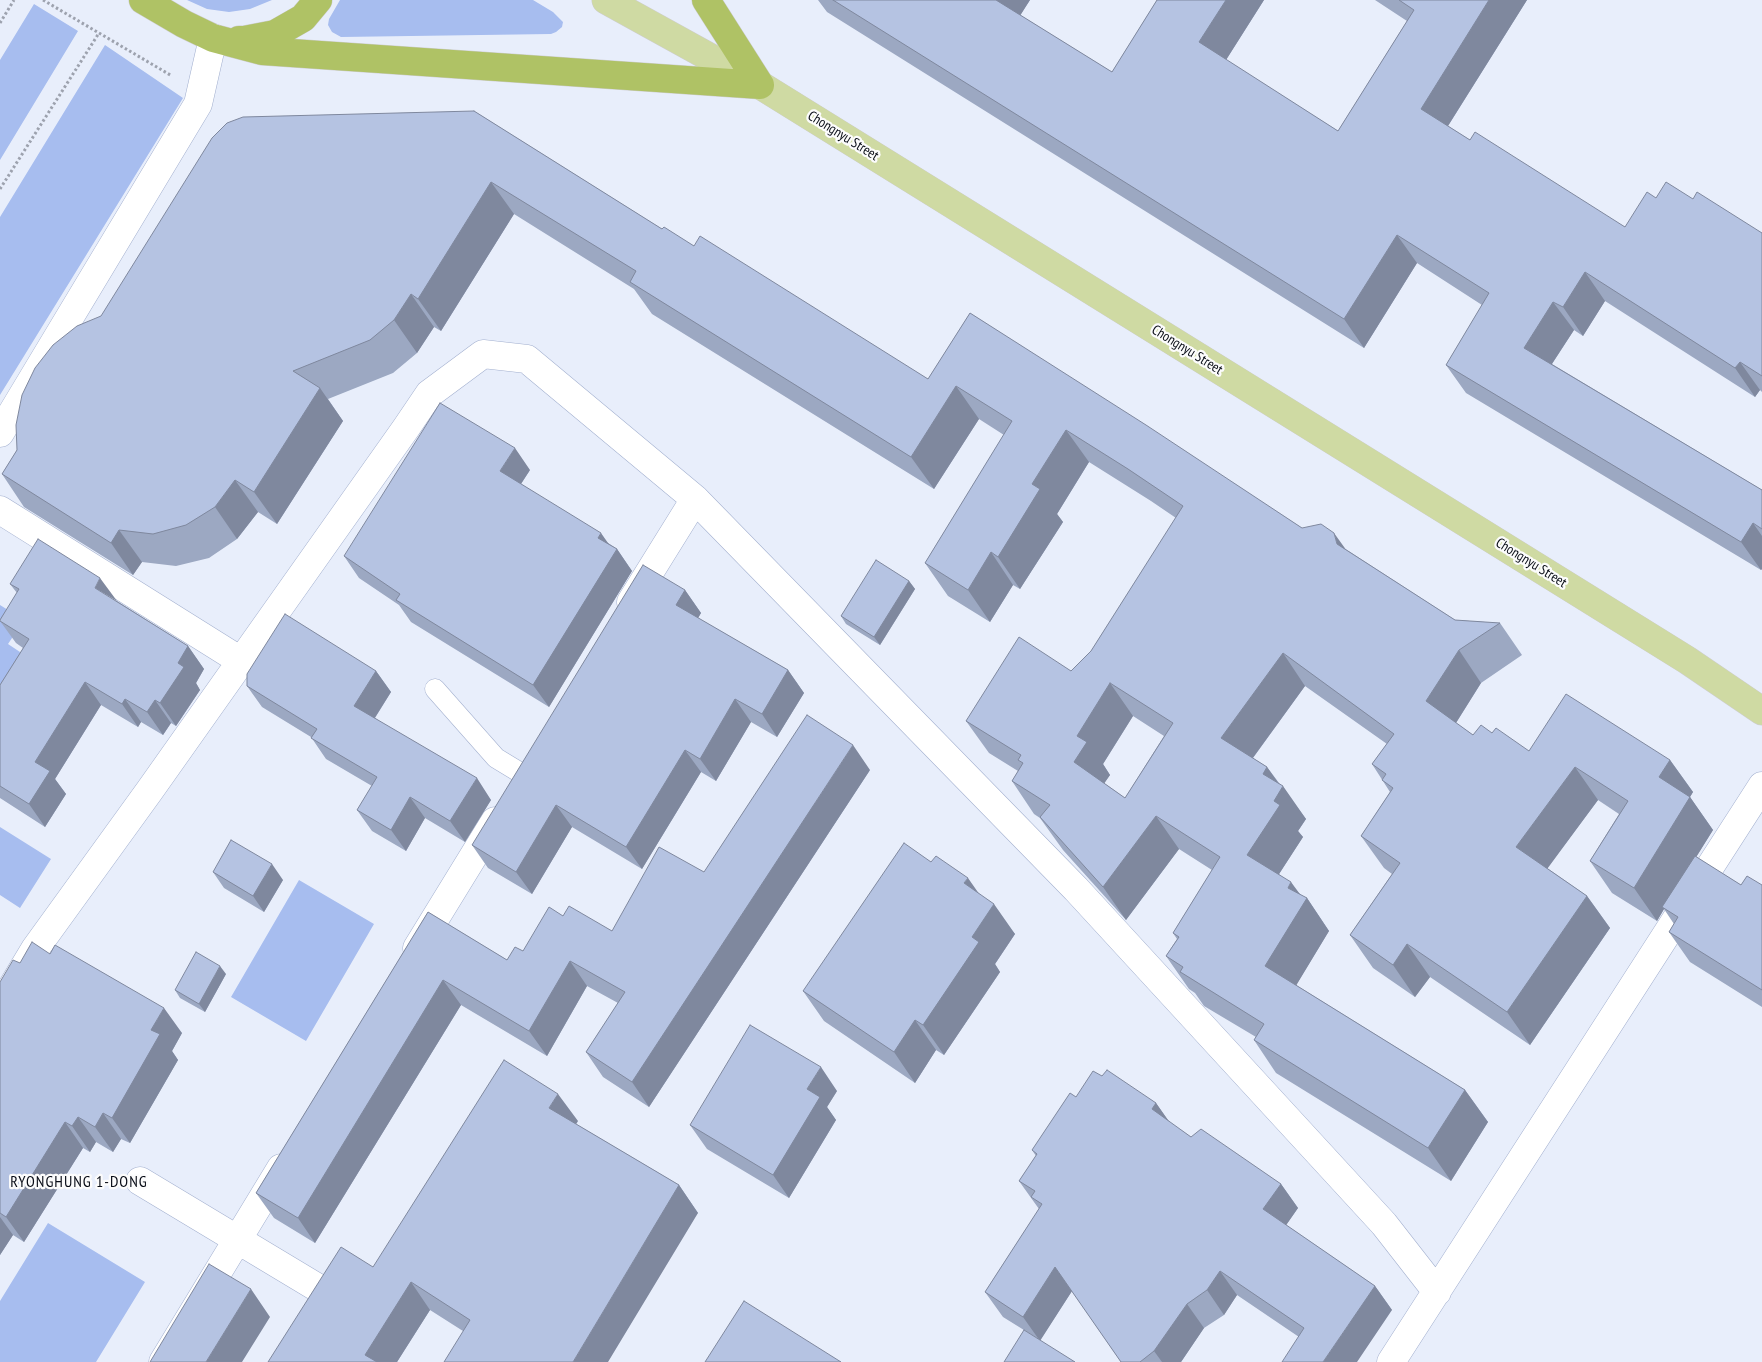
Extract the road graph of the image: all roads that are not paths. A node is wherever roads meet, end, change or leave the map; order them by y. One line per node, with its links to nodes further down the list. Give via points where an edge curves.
1 (143, 0): 5 (highway)
2 (318, 0): 5 (highway, via 303,18 276,34 244,40)
3 (606, 0): 6 (main road, Chongnyu Street)
4 (706, 0): 6 (highway)
5 (213, 38): 6 (highway, via 262,51 305,55); 7 (street, via 198,104)
6 (760, 84): 13 (main road, Chongnyu Street, via 1687,660)
7 (0, 433)
8 (694, 499): 10 (street); 11 (street, via 527,359 482,354 429,394); 23 (street, via 1076,889 1384,1224)
9 (0, 510): 11 (street)
10 (617, 624)
11 (241, 660): 18 (street, via 35,949)
12 (435, 689): 16 (lane, via 496,758)
13 (1762, 711)
14 (539, 750): 16 (street)
15 (1762, 786): 23 (street)
16 (515, 789): 17 (street)
17 (404, 969)
18 (0, 1007)
19 (294, 1147): 21 (street)
20 (140, 1181): 21 (street)
21 (237, 1239): 22 (street); 24 (street)
22 (323, 1292)
23 (1437, 1292): 25 (street)
24 (163, 1362)
25 (1392, 1362)

